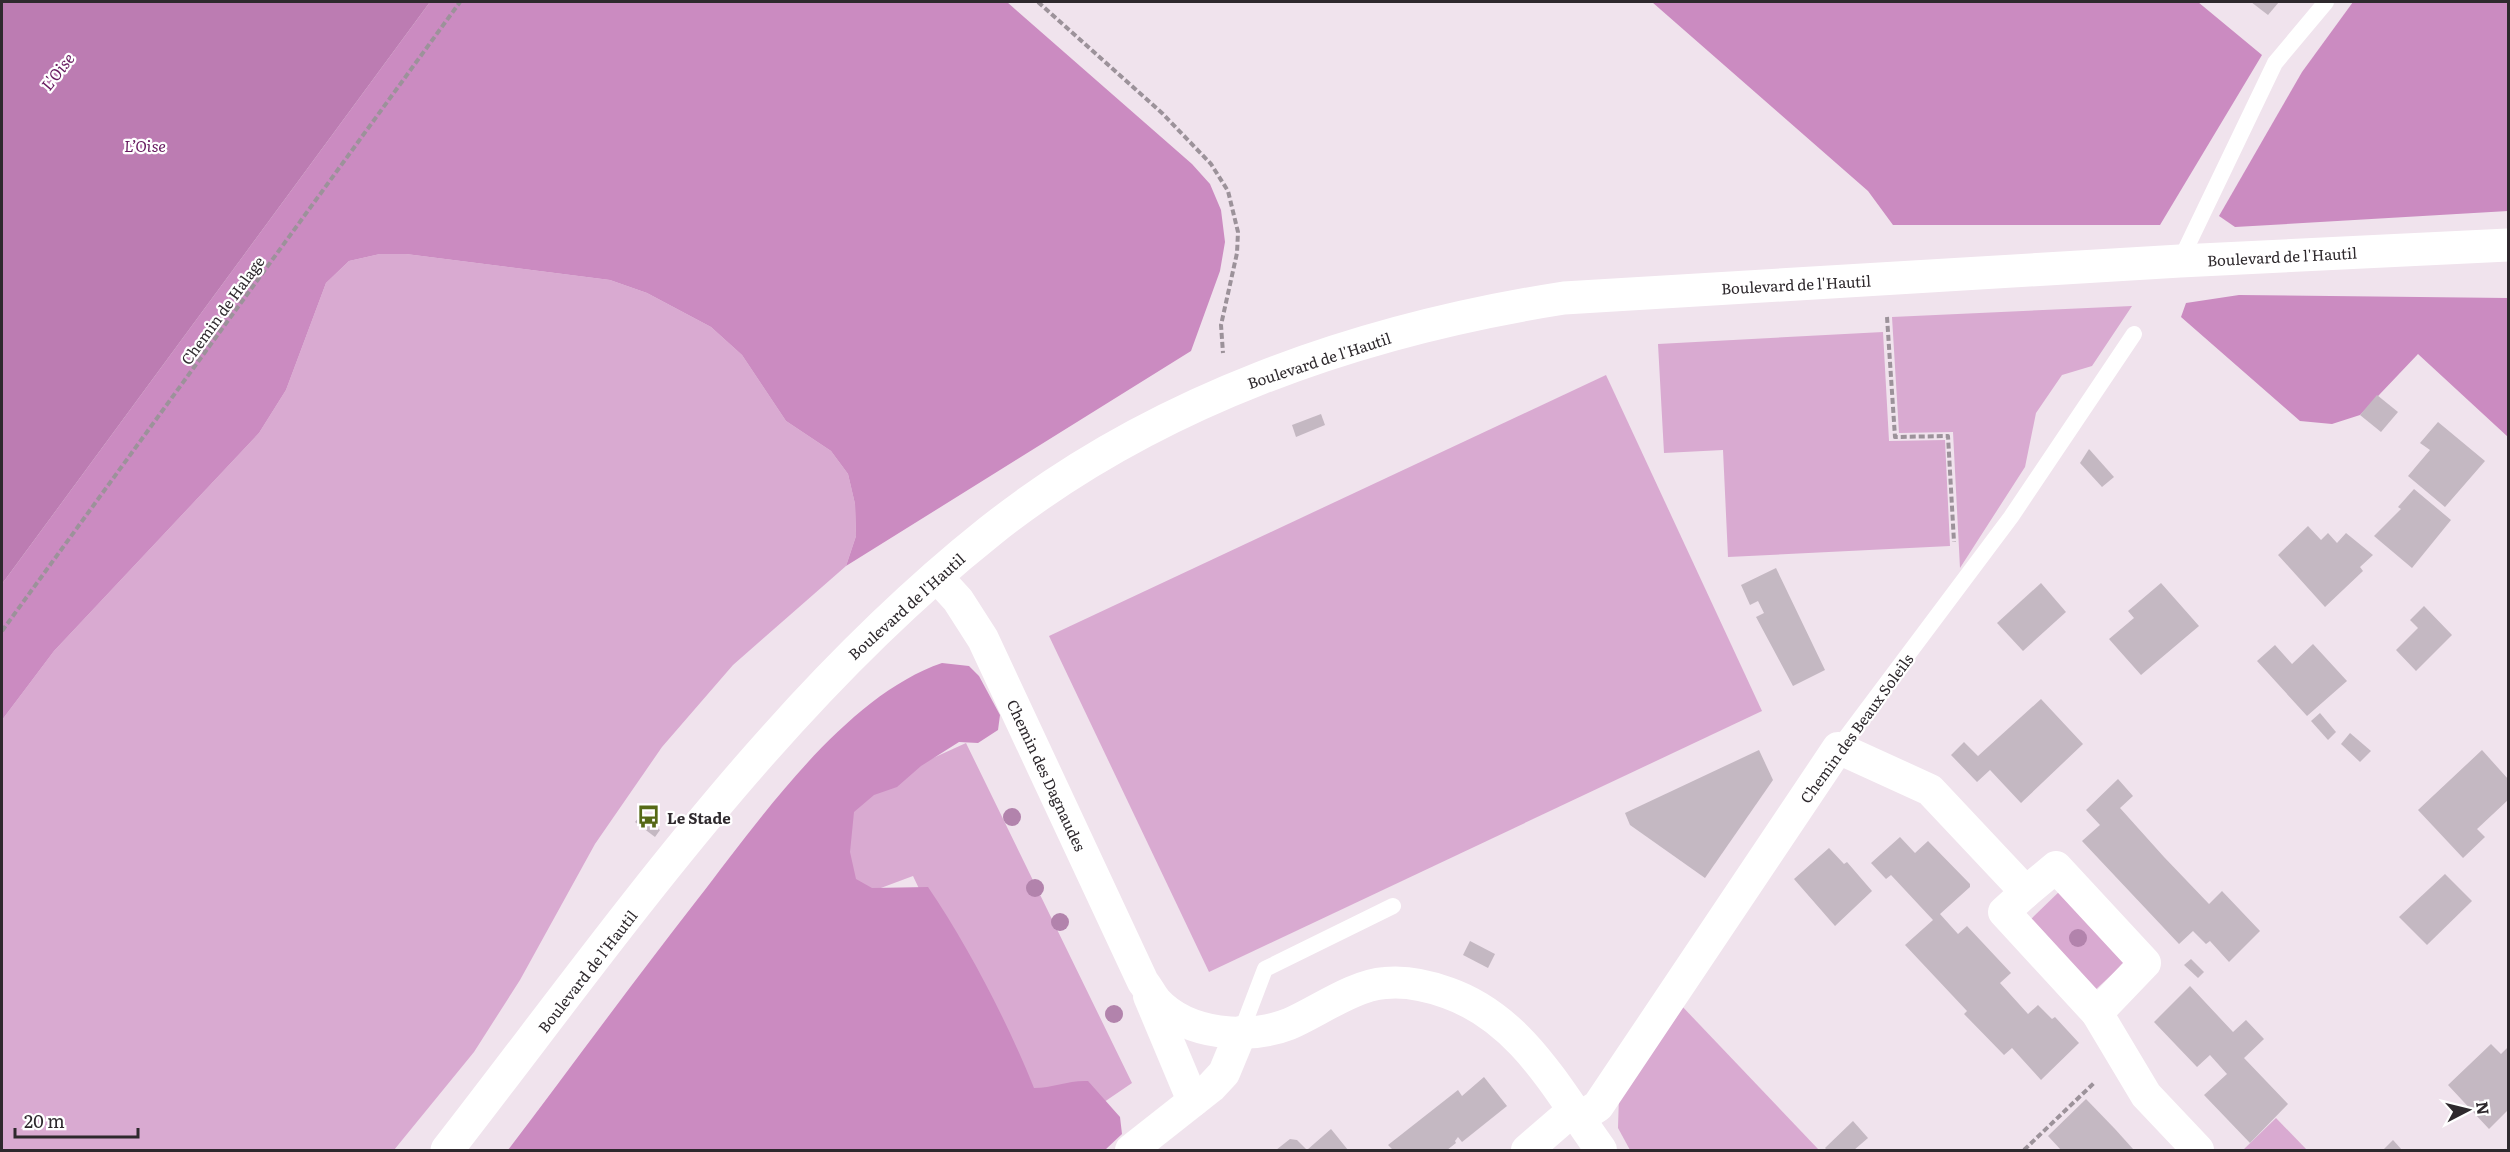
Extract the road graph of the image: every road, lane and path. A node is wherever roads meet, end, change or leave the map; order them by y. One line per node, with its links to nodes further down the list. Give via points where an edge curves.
1 (460, 2): 11 (path, Chemin de Halage)
2 (1038, 2): 8 (path, via 1163,114 1211,164 1228,191 1235,214 1237,254 1221,325 1223,355)
3 (2326, 2): 5 (lane, via 2275,63)
4 (2508, 245): 5 (main road, Boulevard de l'Hautil)
5 (2180, 261): 8 (main road, Boulevard de l'Hautil, via 1564,298 1506,307 1400,333)
6 (1887, 310): 10 (path, via 1895,437 1948,436)
7 (2134, 334): 10 (lane, Chemin des Beaux Soleils, via 2011,517)
8 (1233, 388): 9 (main road, Boulevard de l'Hautil, via 1176,414 1047,490)
9 (936, 576): 15 (street, Chemin des Dagnaudes, via 958,600 983,639); 21 (main road, Boulevard de l'Hautil, via 771,739)
10 (1956, 590): 12 (lane, Chemin des Beaux Soleils)
11 (2, 631)
12 (1838, 748): 13 (street, via 1930,790); 20 (street, Chemin des Beaux Soleils, via 1598,1106)
13 (2026, 892): 16 (street, via 2004,912); 16 (street, via 2056,867 2145,963)
14 (1393, 906): 17 (lane, via 1265,969)
15 (1143, 982): 17 (street, Chemin des Dagnaudes, via 1157,1001 1180,1018 1200,1026); 19 (street, Chemin des Dagnaudes)
16 (2097, 1013): 18 (street)
17 (1241, 1032): 19 (street, via 1224,1072); 20 (street, Chemin des Dagnaudes, via 1288,1024 1384,982 1427,987 1449,993 1479,1009 1512,1033 1543,1065)
18 (2124, 1055): 25 (path); 26 (street, via 2146,1095)
19 (1193, 1101): 22 (street)
20 (1574, 1115): 23 (street, Chemin des Beaux Soleils); 24 (street, Chemin des Dagnaudes)
21 (447, 1150)
22 (1131, 1150)
23 (1527, 1150)
24 (1601, 1150)
25 (2024, 1150)
26 (2198, 1150)

